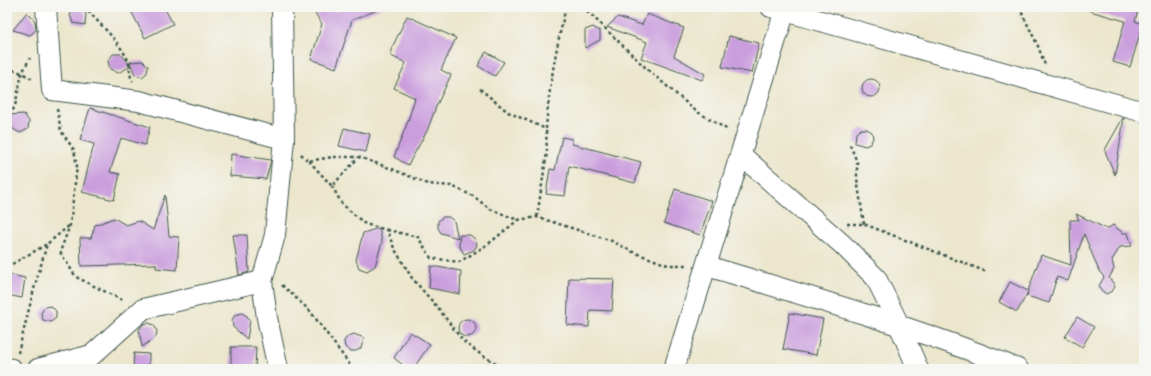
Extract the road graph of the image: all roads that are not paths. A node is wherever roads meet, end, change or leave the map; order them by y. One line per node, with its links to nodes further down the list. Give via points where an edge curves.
1 (46, 7): 5 (street, via 52,90 139,101)
2 (282, 7): 5 (street)
3 (781, 8): 4 (street); 6 (street)
4 (1144, 112)
5 (284, 138): 8 (street, via 275,235)
6 (744, 148): 7 (street); 9 (street, via 876,278)
7 (707, 266): 9 (street); 12 (street)
8 (264, 272): 10 (street, via 143,309 92,355); 11 (street, via 267,318)
9 (900, 327): 13 (street); 14 (street)
10 (38, 369)
11 (278, 369)
12 (674, 369)
13 (918, 369)
14 (1018, 369)

